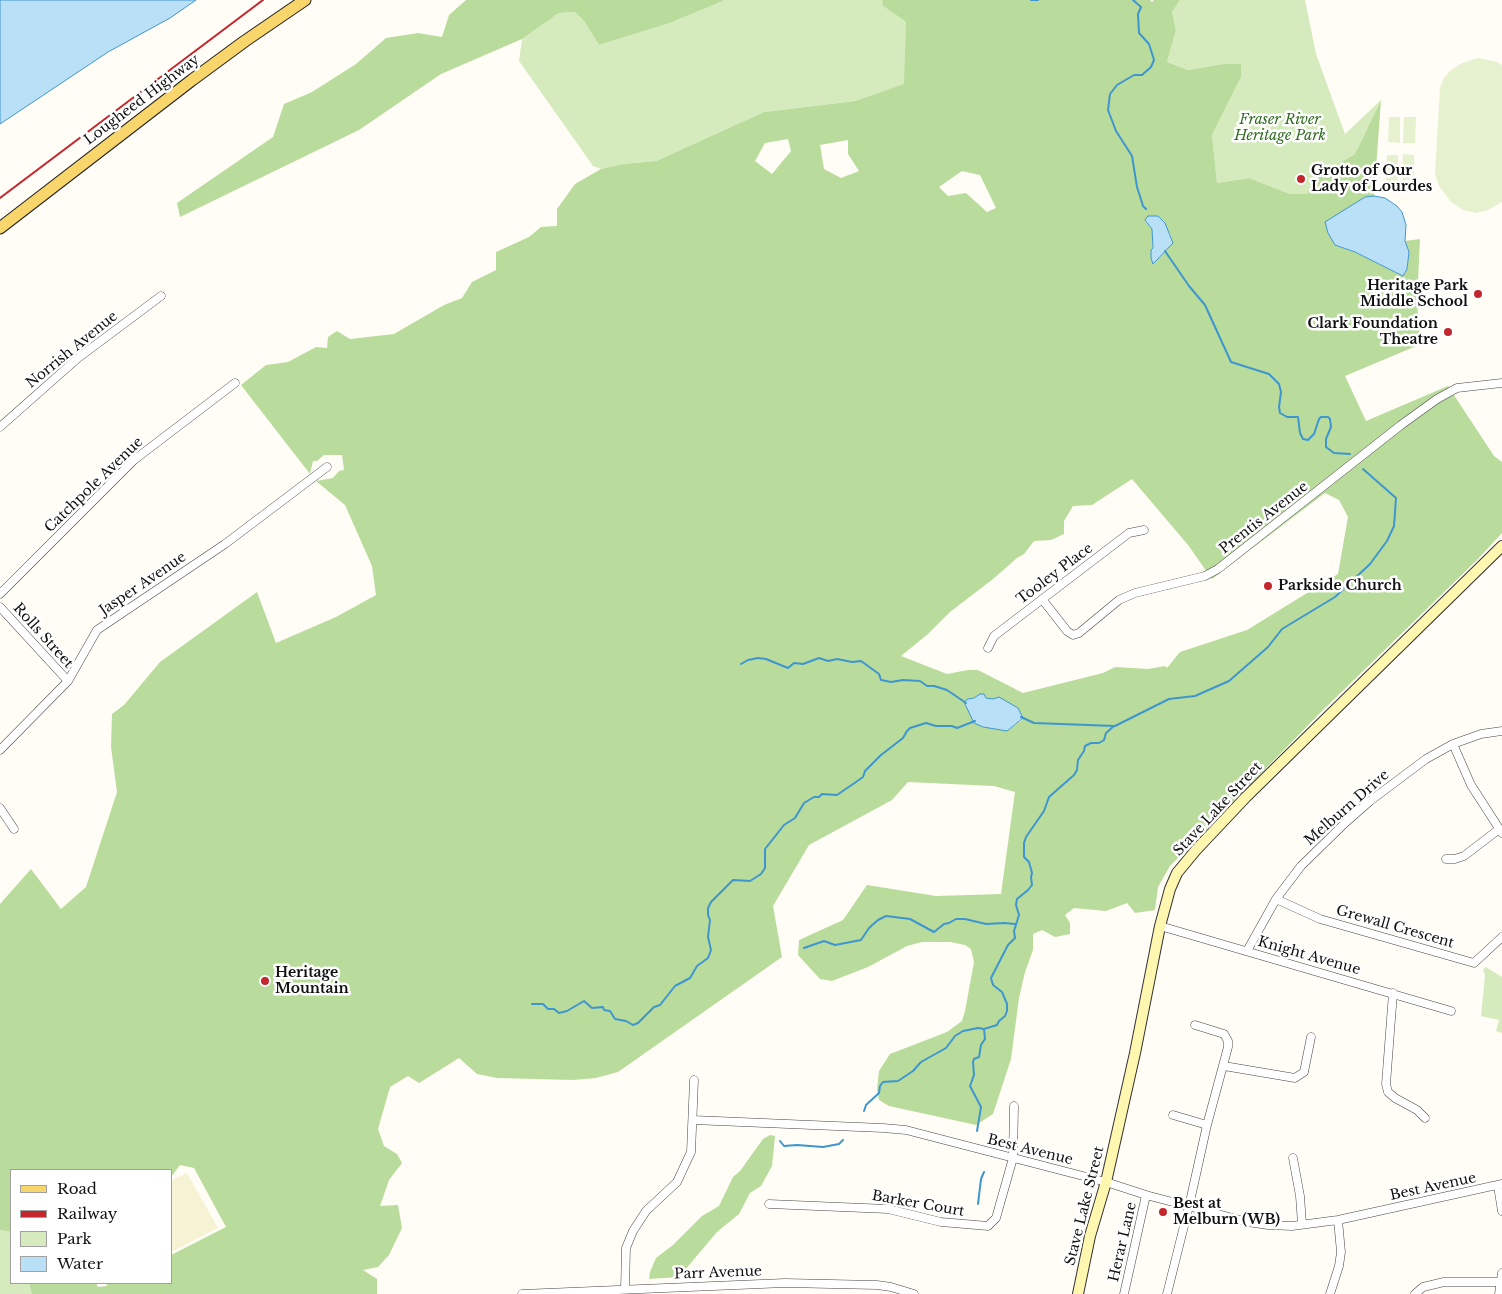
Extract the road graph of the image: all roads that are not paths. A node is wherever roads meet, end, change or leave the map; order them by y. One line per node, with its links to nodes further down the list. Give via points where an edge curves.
1 (305, 0): 2 (main road, Lougheed Highway, via 192,80)
2 (0, 228)
3 (161, 296): 6 (street, Norrish Avenue, via 78,358)
4 (235, 383): 10 (street, Catchpole Avenue, via 134,460)
5 (1502, 384): 11 (street, Prentis Avenue, via 1457,388 1437,399 1205,576 1119,600 1073,635)
6 (0, 427)
7 (327, 467): 14 (street, Jasper Avenue, via 225,544 97,630)
8 (1144, 530): 11 (street, Tooley Place, via 1128,533)
9 (1502, 546): 23 (main road, Stave Lake Street, via 1196,850 1177,873)
10 (0, 594)
11 (1042, 599): 13 (street, Tooley Place, via 994,636)
12 (0, 607): 14 (street, Rolls Street)
13 (988, 648)
14 (68, 681): 17 (street, Jasper Avenue)
15 (1502, 731): 16 (street, Melburn Drive, via 1480,734)
16 (1453, 744): 20 (street, via 1470,785); 22 (street, Melburn Drive, via 1426,759 1370,801 1301,866)
17 (0, 750)
18 (0, 808): 19 (street)
19 (14, 829)
20 (1500, 832): 21 (street, via 1464,856)
21 (1446, 858)
22 (1276, 899): 24 (street, Grewall Crescent, via 1320,919 1474,963); 25 (street, Melburn Drive)
23 (1160, 926): 25 (street, Knight Avenue); 39 (main road, Stave Lake Street)
24 (1502, 936)
25 (1247, 951): 26 (street, Knight Avenue)
26 (1393, 994): 27 (street, Knight Avenue); 34 (street, via 1388,1092)
27 (1451, 1011)
28 (1195, 1025): 30 (street, via 1224,1034 1228,1041)
29 (1311, 1037): 30 (street, via 1304,1072 1295,1078)
30 (1224, 1066): 36 (street)
31 (694, 1080): 35 (street)
32 (1014, 1106): 37 (street, Barker Court)
33 (1174, 1115): 36 (street)
34 (1425, 1118)
35 (693, 1120): 37 (street, Best Avenue, via 895,1129); 49 (street, via 691,1152 682,1173 670,1190 646,1211 628,1241)
36 (1207, 1125): 43 (street)
37 (1012, 1158): 39 (street, Best Avenue); 42 (street, Barker Court, via 996,1218 984,1227 941,1222 888,1209)
38 (1293, 1158): 46 (street)
39 (1106, 1182): 41 (street, Best Avenue); 52 (main road, Stave Lake Street)
40 (1500, 1185): 44 (street); 45 (street, Best Avenue)
41 (1146, 1195): 43 (street, Best Avenue); 53 (street, Herar Lane)
42 (770, 1204)
43 (1189, 1206): 46 (street, Best Avenue, via 1248,1222); 54 (street)
44 (1502, 1211)
45 (1338, 1220): 46 (street, Best Avenue); 55 (street, via 1341,1252)
46 (1302, 1224)
47 (1502, 1273): 48 (street)
48 (1501, 1282): 56 (street, via 1444,1282 1423,1287); 57 (street)
49 (624, 1289): 50 (street, Parr Avenue); 51 (street, Parr Avenue, via 785,1283 877,1285)
50 (522, 1294)
51 (914, 1294)
52 (1078, 1294)
53 (1124, 1294)
54 (1167, 1294)
55 (1330, 1294)
56 (1415, 1294)
57 (1499, 1294)

